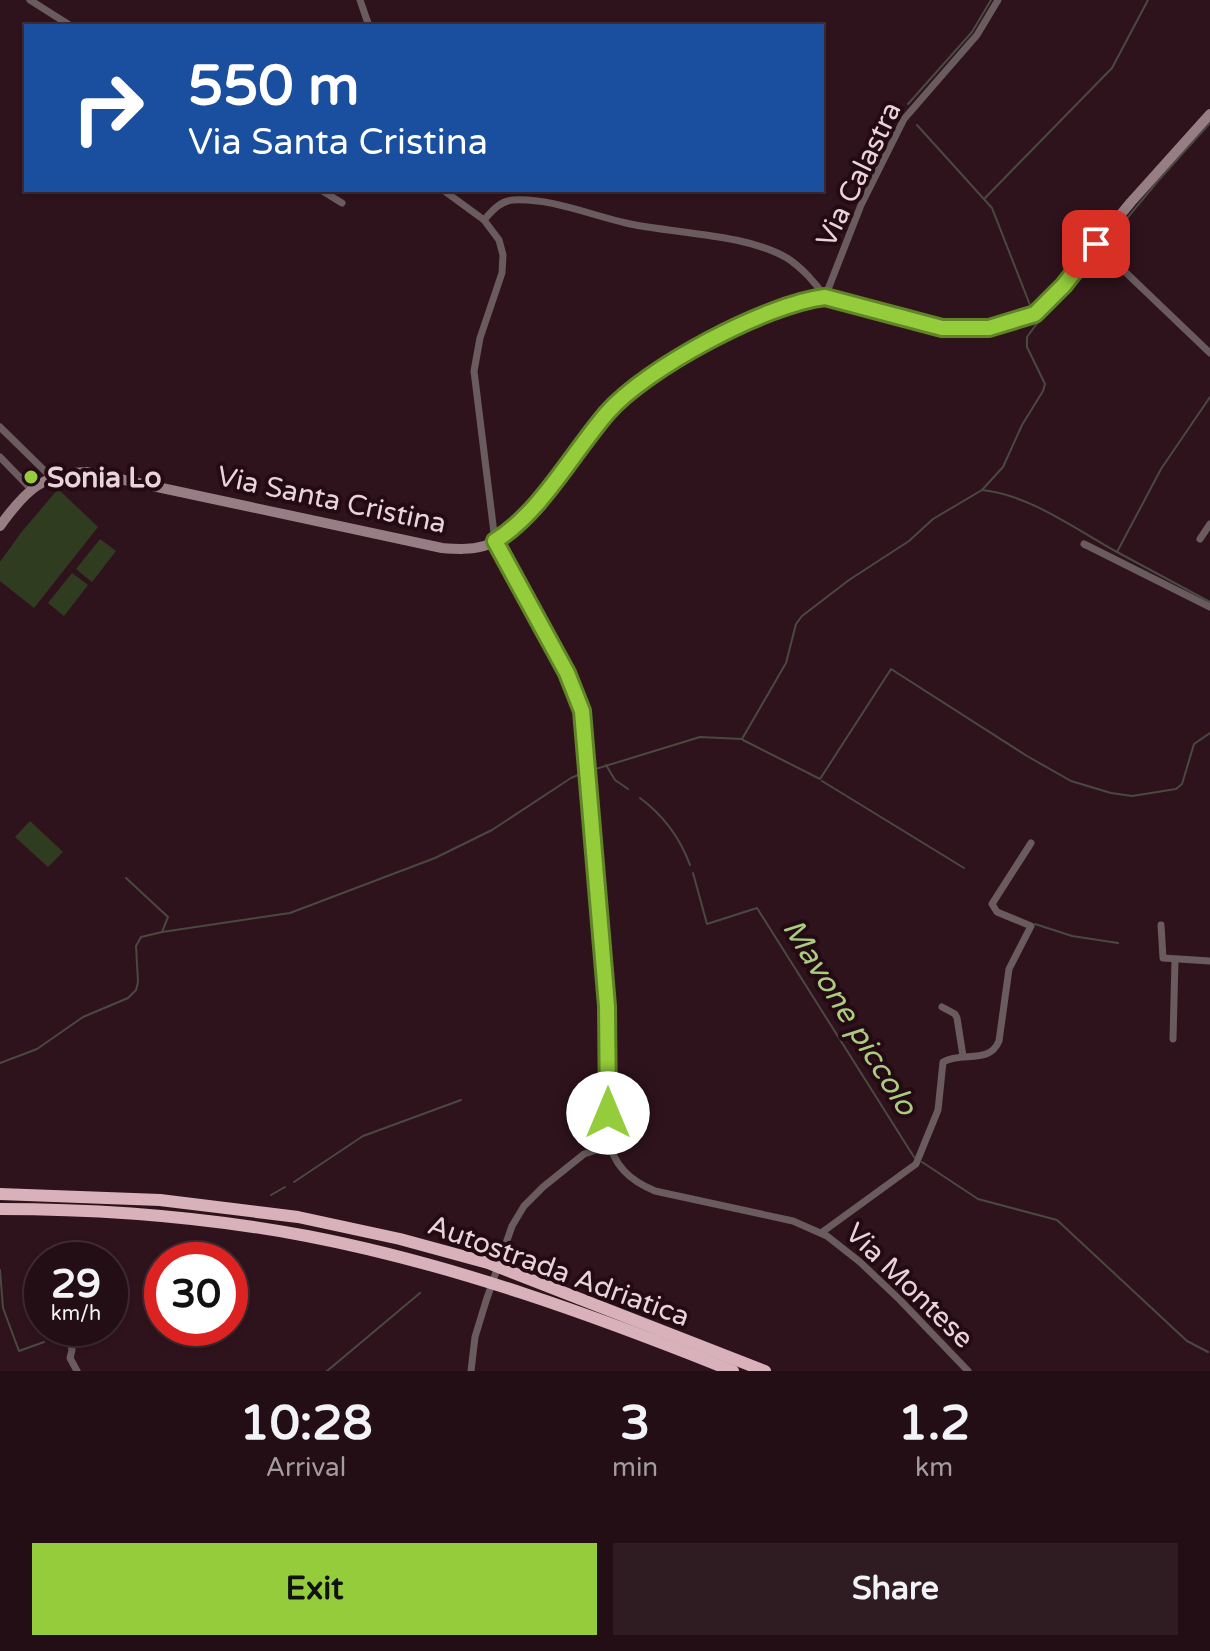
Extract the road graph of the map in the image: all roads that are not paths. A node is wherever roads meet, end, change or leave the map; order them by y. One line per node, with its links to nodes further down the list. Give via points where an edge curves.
1 (30, 0): 4 (street)
2 (360, 0): 5 (street)
3 (998, 0): 12 (street, Via Calastra, via 977,35 904,119 861,205)
4 (68, 24)
5 (368, 24)
6 (1210, 114): 11 (street)
7 (324, 192): 9 (street)
8 (446, 192): 10 (street)
9 (342, 203)
10 (484, 220): 12 (street, via 510,200 542,202 709,236 787,259); 21 (street, via 503,255 474,371)
11 (1096, 244): 12 (street, via 1035,314 989,328 942,328); 13 (street)
12 (825, 297): 21 (street, Via Santa Cristina, via 742,325 631,389 527,514)
13 (1210, 353)
14 (0, 427): 16 (street)
15 (0, 457): 17 (street)
16 (51, 477): 17 (street, Via Santa Cristina); 21 (street, Via Santa Cristina, via 77,472 108,476 442,548 467,549)
17 (31, 489): 19 (street, Via Santa Cristina)
18 (1210, 524): 20 (street)
19 (0, 526)
20 (1200, 539)
21 (495, 541): 31 (street, via 577,692 582,711 607,1006)
22 (1084, 544): 23 (street)
23 (1210, 607)
24 (1031, 843): 30 (street, Via Montese, via 992,904 997,912 1031,926 1009,969 999,1041 984,1056)
25 (1161, 925): 26 (street, via 1163,958)
26 (1175, 960): 27 (street); 29 (street)
27 (1210, 961)
28 (942, 1007): 30 (street, via 957,1018)
29 (1173, 1039)
30 (963, 1056): 34 (street, Via Montese, via 943,1062 938,1110 916,1164)
31 (609, 1146): 34 (street, Via Montese, via 625,1174 645,1187 793,1221); 37 (street, via 584,1154 524,1206 486,1301)
32 (0, 1194): 39 (highway, Autostrada Adriatica, via 160,1200 298,1217 400,1239 488,1263)
33 (0, 1209): 38 (highway, Autostrada Adriatica, via 187,1218 307,1236 412,1260 530,1296)
34 (821, 1233): 40 (street, Via Montese, via 860,1262)
35 (71, 1346): 36 (street)
36 (77, 1371)
37 (471, 1371)
38 (733, 1371)
39 (765, 1371)
40 (968, 1371)

